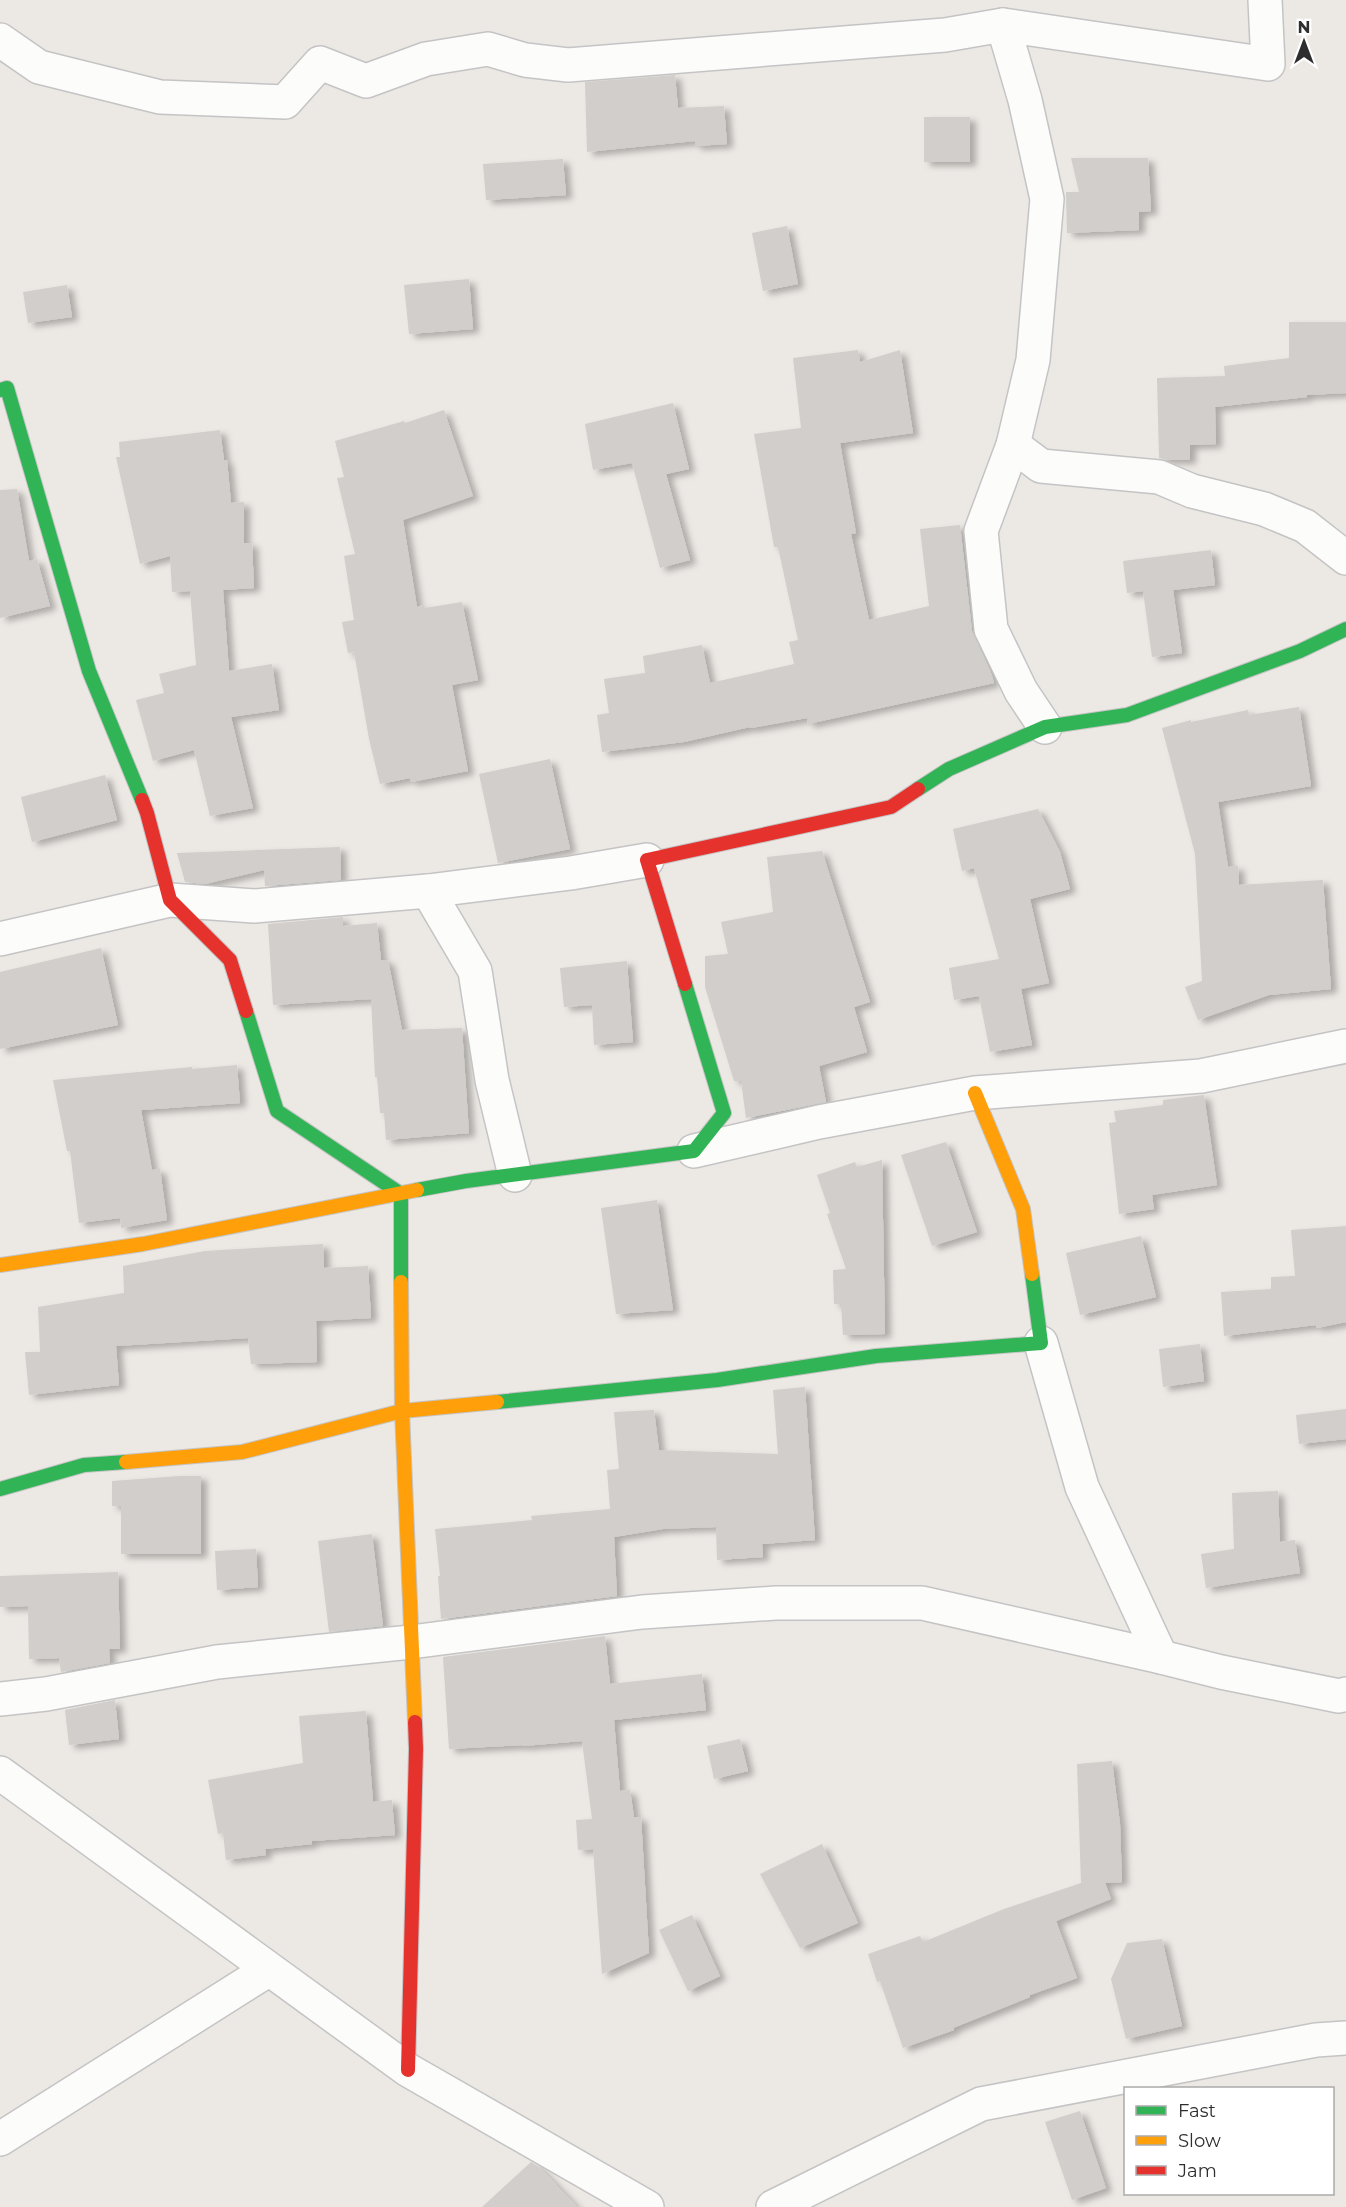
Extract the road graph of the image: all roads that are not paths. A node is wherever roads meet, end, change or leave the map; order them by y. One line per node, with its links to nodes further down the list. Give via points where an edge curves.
1 (1264, 0): 2 (street, via 1268,64)
2 (1003, 25): 3 (street, via 945,35 568,65 525,60 488,48 426,59 366,81 320,63 285,102 160,97 39,67); 5 (street, via 1047,199 1033,360)
3 (0, 40)
4 (0, 390): 11 (street, via 7,388 89,671 147,813)
5 (1013, 445): 6 (street, via 1041,466 1159,477 1192,491 1264,509 1305,526); 8 (street, via 981,531 991,629 1021,691)
6 (1346, 558)
7 (1346, 629): 8 (street, via 1300,651 1127,715)
8 (1045, 727): 9 (street, via 949,769 891,807)
9 (647, 860): 10 (street); 15 (street, via 724,1113)
10 (428, 891): 11 (street, via 254,906); 16 (street, via 475,971 492,1080)
11 (170, 900): 12 (street); 17 (street, via 230,960 277,1111)
12 (0, 939)
13 (1346, 1046): 14 (street, via 1201,1076)
14 (975, 1093): 15 (street, via 819,1122); 19 (street, via 1023,1209)
15 (694, 1151): 16 (street)
16 (515, 1175): 17 (street)
17 (401, 1194): 18 (street, via 142,1244); 20 (street)
18 (0, 1265)
19 (1041, 1343): 20 (street, via 876,1356 717,1380); 23 (street, via 1082,1487)
20 (402, 1411): 21 (street, via 242,1452 84,1465); 22 (street)
21 (0, 1489)
22 (411, 1642): 23 (street, via 642,1612 776,1603 922,1603); 25 (street, via 217,1662); 29 (street, via 416,1749)
23 (1161, 1657): 24 (street, via 1339,1696)
24 (1346, 1694)
25 (0, 1700)
26 (0, 1773): 27 (street)
27 (268, 1970): 29 (street); 30 (street)
28 (1346, 2037): 32 (street, via 981,2104)
29 (408, 2070): 31 (street)
30 (0, 2139)
31 (647, 2207)
32 (773, 2207)

